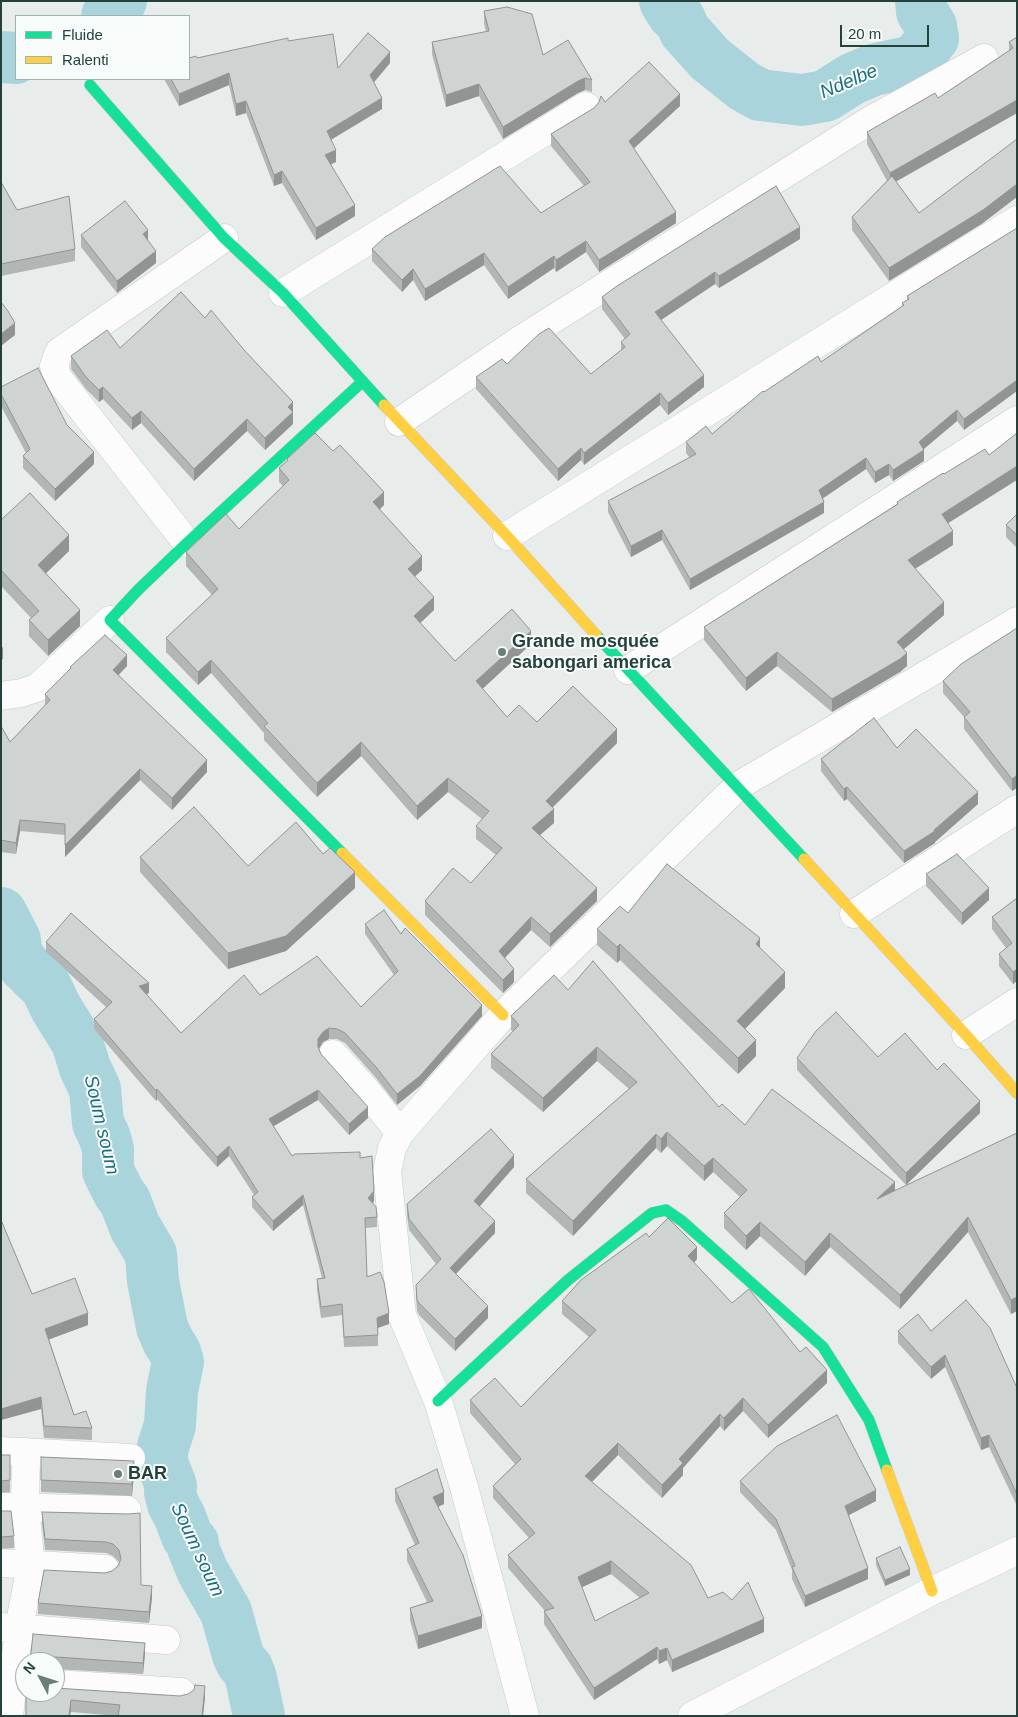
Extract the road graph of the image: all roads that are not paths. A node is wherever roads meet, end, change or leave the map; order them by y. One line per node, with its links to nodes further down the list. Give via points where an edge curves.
1 (984, 58): 9 (street, via 870,121 523,338)
2 (90, 84): 5 (street)
3 (586, 106): 6 (street)
4 (1017, 220): 10 (street)
5 (224, 238): 6 (street); 11 (street, via 59,352 54,366 58,377)
6 (283, 293): 7 (street)
7 (362, 382): 9 (street); 11 (street)
8 (1017, 420): 14 (street)
9 (399, 422): 10 (street)
10 (507, 536): 14 (street)
11 (187, 543): 12 (street)
12 (110, 620): 15 (street, via 37,688); 20 (street)
13 (1017, 621): 16 (street)
14 (628, 670): 16 (street)
15 (1, 696)
16 (738, 786): 18 (street); 20 (street)
17 (1017, 809): 18 (street)
18 (854, 914): 21 (street)
19 (1017, 1002): 21 (street)
20 (503, 1015): 24 (street)
21 (966, 1035): 23 (street)
22 (333, 1054): 24 (street)
23 (1017, 1093)
24 (400, 1133): 25 (street, via 392,1148 387,1172 402,1316)
25 (438, 1401): 34 (street, via 568,1280 652,1213 666,1210 823,1347 869,1420); 41 (street)
26 (14, 1452): 27 (street); 28 (street)
27 (131, 1458)
28 (13, 1507): 29 (street); 32 (street)
29 (127, 1510)
30 (1017, 1551): 34 (street)
31 (1, 1563): 32 (street)
32 (31, 1565): 33 (street); 35 (street)
33 (105, 1569)
34 (932, 1591): 42 (street)
35 (10, 1627): 36 (street); 37 (street)
36 (166, 1640)
37 (13, 1681): 40 (street)
38 (65, 1685): 39 (street)
39 (181, 1692)
40 (9, 1716)
41 (525, 1716)
42 (692, 1716)

